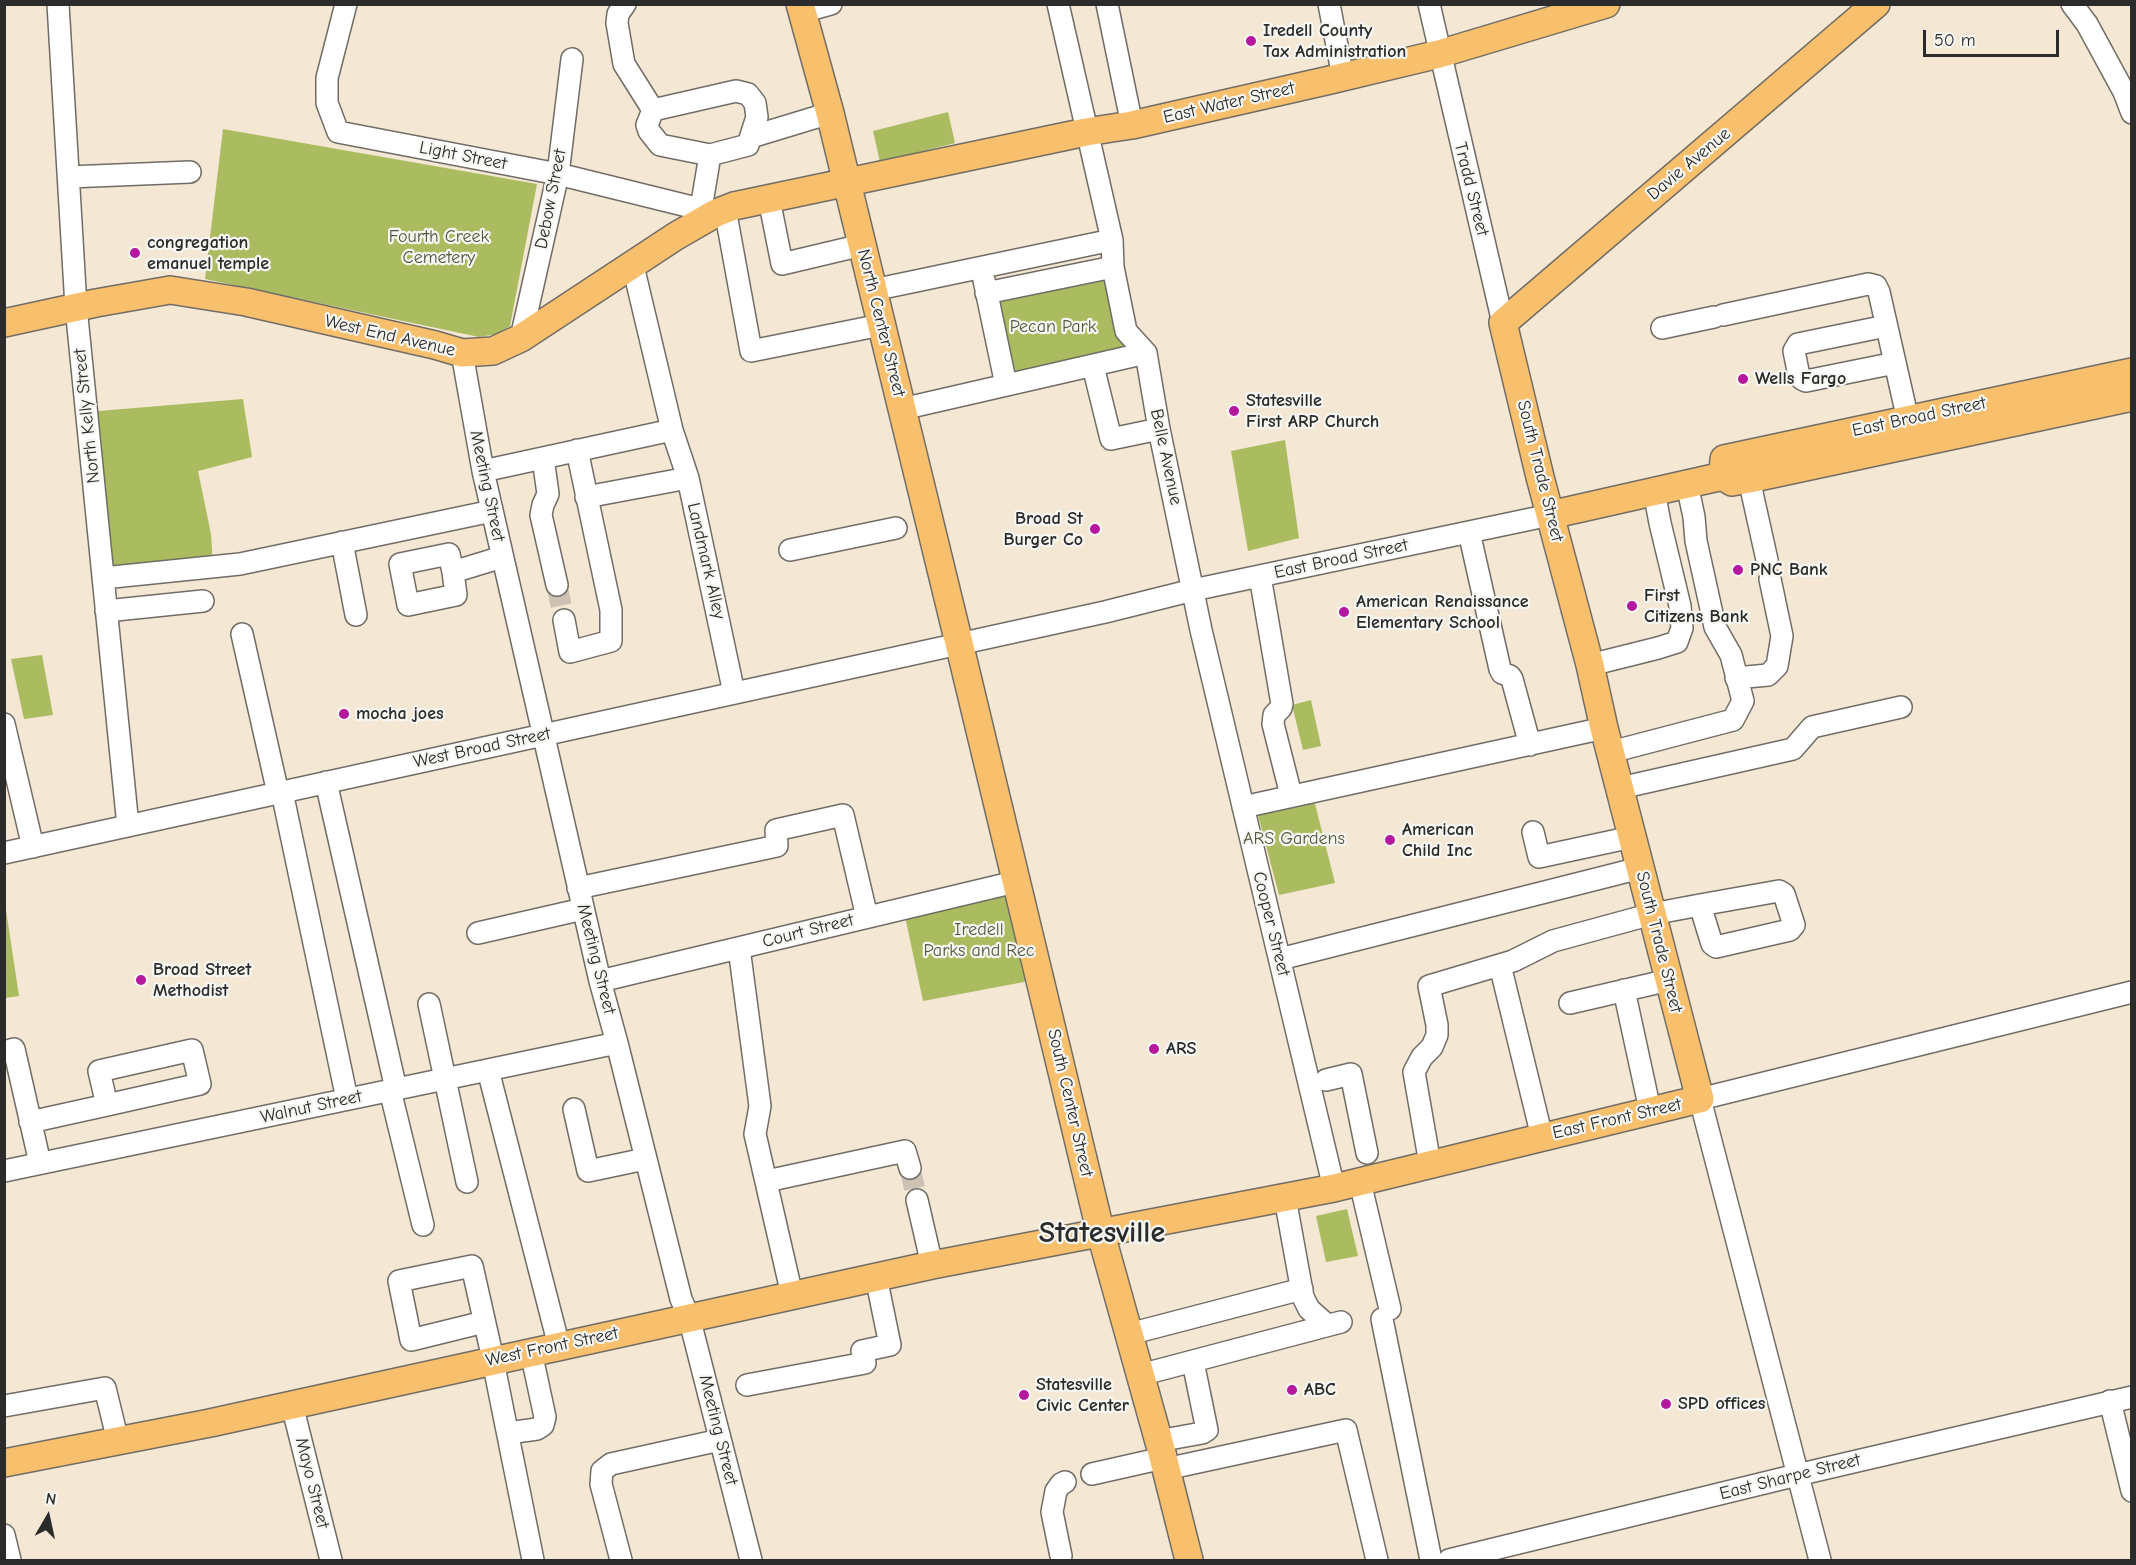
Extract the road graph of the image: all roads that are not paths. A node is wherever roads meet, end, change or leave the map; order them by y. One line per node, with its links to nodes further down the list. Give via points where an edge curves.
1 (58, 4): 25 (street, North Kelly Street)
2 (346, 4): 24 (street, Light Street, via 327,78 327,103 338,132)
3 (625, 4): 16 (street, via 617,23 624,64)
4 (831, 4): 12 (street)
5 (1058, 4): 20 (street)
6 (1107, 4): 19 (street)
7 (1329, 4): 15 (street)
8 (1429, 4): 13 (street, Tradd Street)
9 (1606, 4): 13 (main road, East Water Street)
10 (1876, 4): 38 (main road, Davie Avenue)
11 (2072, 4): 18 (street, via 2087,24)
12 (801, 8): 17 (main road, North Center Street)
13 (1439, 54): 15 (main road, East Water Street); 38 (street, Tradd Street)
14 (572, 59): 24 (street, Debow Street)
15 (1343, 77): 19 (main road, East Water Street)
16 (653, 110): 21 (street, via 736,91 748,94 755,103 757,117); 22 (street, via 647,125 660,145)
17 (830, 113): 21 (street); 26 (main road, North Center Street)
18 (2132, 113)
19 (1132, 125): 20 (main road, East Water Street)
20 (1086, 132): 26 (main road, East Water Street); 29 (street)
21 (751, 137): 22 (street, via 748,145)
22 (710, 155): 28 (street)
23 (190, 172): 25 (street)
24 (558, 174): 28 (street, Light Street); 42 (street, Debow Street)
25 (69, 177): 36 (street, North Kelly Street)
26 (846, 184): 27 (main road, West End Avenue); 30 (main road, North Center Street)
27 (769, 199): 28 (main road, West End Avenue); 30 (street, via 782,264)
28 (714, 210): 31 (main road, West End Avenue); 39 (street, via 751,351)
29 (1112, 240): 32 (street); 33 (street)
30 (862, 245): 34 (main road, North Center Street)
31 (633, 266): 42 (main road, West End Avenue); 52 (street, Landmark Alley)
32 (981, 267): 34 (street); 35 (street)
33 (1113, 267): 35 (street); 44 (street, via 1126,331)
34 (873, 290): 39 (main road, North Center Street)
35 (986, 293): 48 (street)
36 (76, 307): 37 (main road, West End Avenue); 43 (main road, West End Avenue, via 170,290 246,302); 72 (street, North Kelly Street)
37 (4, 323)
38 (1503, 323): 63 (main road, South Trade Street)
39 (881, 325): 50 (main road, North Center Street)
40 (1886, 326): 41 (street, via 1876,286 1868,284); 45 (street); 45 (street, via 1798,344 1794,351 1799,376 1806,381)
41 (1662, 328)
42 (522, 338): 43 (main road, West End Avenue, via 493,351)
43 (462, 353): 56 (street, Meeting Street)
44 (1146, 353): 46 (street); 51 (street, Belle Avenue)
45 (1894, 363): 53 (street)
46 (1093, 366): 48 (street); 51 (street, via 1111,439)
47 (2132, 372): 53 (main road, East Broad Street)
48 (1006, 386): 50 (street)
49 (2132, 397): 53 (main road, East Broad Street)
50 (902, 409): 81 (main road, North Center Street)
51 (1159, 429): 74 (street, Belle Avenue)
52 (672, 430): 54 (street); 58 (street, Landmark Alley)
53 (1910, 432): 57 (main road, East Broad Street, via 1724,459)
54 (577, 450): 55 (street); 61 (street)
55 (543, 458): 56 (street); 73 (street, via 548,494 541,516)
56 (483, 471): 62 (street, Meeting Street)
57 (1736, 477): 59 (main road, East Broad Street); 83 (street, via 1768,569 1782,636 1777,666 1768,675)
58 (688, 478): 61 (street); 84 (street, Landmark Alley)
59 (1687, 484): 60 (main road, East Broad Street); 83 (street, via 1715,627 1731,655)
60 (1654, 491): 63 (main road, East Broad Street); 82 (street, via 1680,606 1682,628 1677,642)
61 (586, 497): 79 (street, via 611,610 611,641 570,652)
62 (492, 511): 66 (street); 68 (street, Meeting Street)
63 (1550, 515): 65 (street, East Broad Street); 82 (main road, South Trade Street)
64 (896, 528): 67 (street)
65 (1456, 529): 71 (street, East Broad Street); 89 (street, via 1500,669 1512,679)
66 (342, 542): 69 (street, via 240,564); 78 (street)
67 (790, 550)
68 (502, 557): 70 (street); 87 (street, Meeting Street)
69 (174, 570): 72 (street); 76 (street)
70 (453, 572)
71 (1260, 576): 74 (street, East Broad Street); 93 (street, via 1282,704 1273,724)
72 (103, 578): 77 (street, North Kelly Street)
73 (557, 585)
74 (1192, 590): 81 (street, East Broad Street); 94 (street, Cooper Street)
75 (203, 601): 76 (street)
76 (177, 604): 77 (street)
77 (106, 611): 95 (street, North Kelly Street)
78 (356, 615)
79 (564, 620)
80 (242, 634): 92 (street)
81 (959, 643): 84 (street, West Broad Street); 101 (main road, South Center Street)
82 (1590, 665): 88 (main road, South Trade Street)
83 (1736, 678): 88 (street, via 1743,701 1733,720)
84 (734, 693): 87 (street, West Broad Street)
85 (1901, 707): 91 (street, via 1812,727 1793,749)
86 (4, 724): 98 (street)
87 (543, 735): 90 (street, West Broad Street); 102 (street, Meeting Street)
88 (1607, 740): 89 (street); 91 (main road, South Trade Street)
89 (1530, 745): 93 (street)
90 (326, 782): 92 (street, West Broad Street); 122 (street)
91 (1620, 788): 97 (main road, South Trade Street)
92 (280, 792): 95 (street, West Broad Street); 123 (street)
93 (1291, 795): 94 (street)
94 (1243, 807): 109 (street, Cooper Street)
95 (128, 826): 98 (street, West Broad Street)
96 (1533, 832): 97 (street, via 1539,857)
97 (1632, 837): 100 (main road, South Trade Street)
98 (33, 847): 99 (street, West Broad Street)
99 (4, 853)
100 (1640, 868): 105 (main road, South Trade Street); 109 (street)
101 (1015, 882): 106 (street, Court Street); 143 (main road, South Center Street)
102 (578, 888): 104 (street, Meeting Street); 106 (street, via 777,846 776,830 843,815)
103 (1700, 905): 105 (street)
104 (583, 909): 107 (street); 112 (street, Meeting Street)
105 (1652, 914): 110 (street, via 1553,942); 111 (main road, South Trade Street)
106 (867, 917): 108 (street, Court Street)
107 (478, 933)
108 (739, 948): 112 (street, Court Street); 147 (street, via 760,1106 755,1134)
109 (1280, 959): 139 (street, Cooper Street)
110 (1500, 965): 129 (street); 133 (street, via 1429,986 1437,1035 1413,1072)
111 (1669, 980): 113 (street); 124 (main road, South Trade Street)
112 (600, 981): 117 (street, Meeting Street)
113 (1624, 990): 115 (street); 127 (street)
114 (2132, 992): 124 (street, East Front Street)
115 (1570, 1003)
116 (429, 1004): 120 (street)
117 (618, 1043): 119 (street, Walnut Street); 131 (street, Meeting Street)
118 (4, 1052): 128 (street, via 14,1049)
119 (488, 1070): 120 (street, Walnut Street); 151 (street)
120 (445, 1079): 122 (street, Walnut Street); 137 (street)
121 (1326, 1080): 130 (street, via 1351,1074)
122 (393, 1090): 123 (street, Walnut Street); 142 (street)
123 (347, 1099): 132 (street, Walnut Street)
124 (1700, 1099): 127 (main road, East Front Street); 167 (street, South Trade Street)
125 (107, 1105): 128 (street)
126 (574, 1109): 131 (street, via 588,1171)
127 (1650, 1110): 129 (main road, East Front Street)
128 (30, 1122): 132 (street)
129 (1542, 1137): 133 (main road, East Front Street)
130 (1367, 1153)
131 (645, 1159): 148 (street, Meeting Street)
132 (40, 1163): 135 (street, Walnut Street)
133 (1430, 1164): 138 (main road, East Front Street)
134 (910, 1168): 136 (street, via 905,1151)
135 (4, 1171)
136 (776, 1179)
137 (466, 1182)
138 (1360, 1182): 139 (main road, East Front Street); 180 (street)
139 (1334, 1188): 140 (main road, East Front Street)
140 (1285, 1198): 143 (main road, East Front Street); 146 (street)
141 (917, 1200): 144 (street)
142 (423, 1225)
143 (1101, 1234): 144 (main road, West Front Street); 150 (main road, South Center Street)
144 (932, 1265): 145 (main road, West Front Street)
145 (876, 1277): 147 (main road, West Front Street); 156 (street, via 890,1345 862,1351 865,1363)
146 (1302, 1289): 150 (street); 154 (street, via 1309,1309 1334,1324)
147 (792, 1295): 148 (main road, West Front Street)
148 (689, 1317): 151 (main road, West Front Street); 162 (street, Meeting Street)
149 (484, 1322): 149 (street, via 471,1266 399,1281 411,1340); 153 (street)
150 (1129, 1334): 155 (main road, South Center Street)
151 (559, 1346): 152 (main road, West Front Street)
152 (531, 1352): 153 (main road, West Front Street); 161 (street, via 543,1425)
153 (493, 1360): 159 (main road, West Front Street); 161 (street)
154 (1193, 1362): 155 (street); 164 (street, via 1207,1430)
155 (1140, 1375): 164 (main road, South Center Street)
156 (747, 1385)
157 (2132, 1397): 158 (street, East Sharpe Street)
158 (2110, 1401): 167 (street, East Sharpe Street); 169 (street)
159 (292, 1405): 163 (main road, West Front Street); 174 (street, Mayo Street)
160 (4, 1406): 163 (street, via 105,1388)
161 (508, 1433): 175 (street)
162 (720, 1440): 176 (street, via 611,1464 602,1472 601,1484); 177 (street, Meeting Street)
163 (118, 1441): 165 (main road, West Front Street)
164 (1162, 1456): 166 (street); 178 (main road, South Center Street); 179 (street, via 1346,1430)
165 (4, 1463)
166 (1092, 1474)
167 (1797, 1474): 172 (street, East Sharpe Street); 181 (street, South Trade Street)
168 (1065, 1482): 171 (street, via 1056,1491 1052,1512)
169 (2132, 1491)
170 (4, 1535): 173 (street)
171 (1061, 1556)
172 (1459, 1559)
173 (10, 1560)
174 (331, 1560)
175 (533, 1560)
176 (621, 1560)
177 (751, 1560)
178 (1189, 1560)
179 (1377, 1560)
180 (1431, 1560)
181 (1820, 1560)

